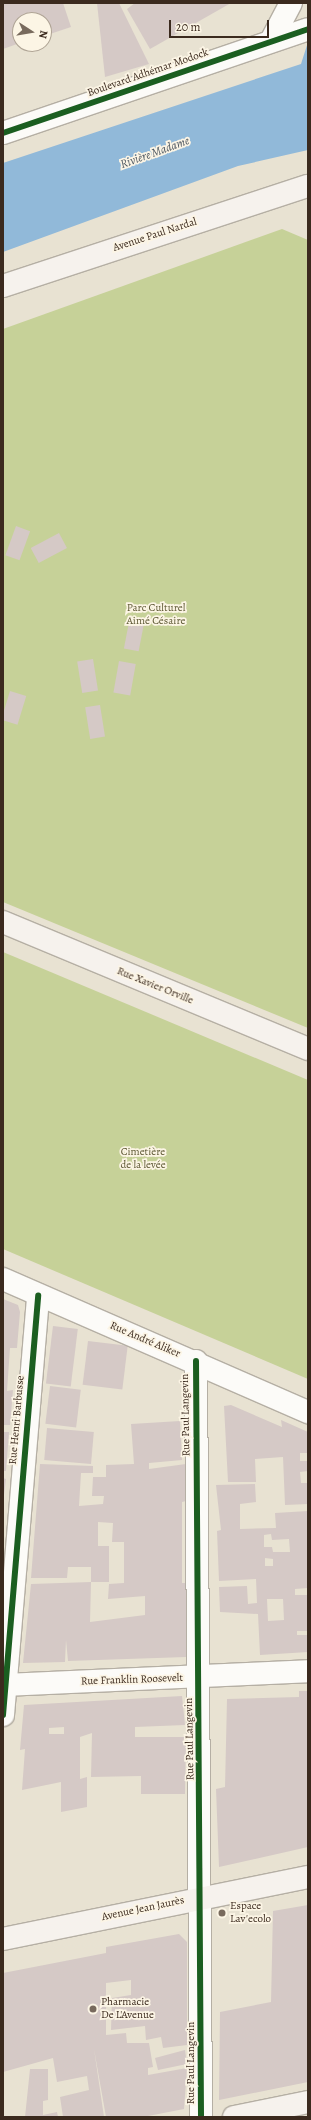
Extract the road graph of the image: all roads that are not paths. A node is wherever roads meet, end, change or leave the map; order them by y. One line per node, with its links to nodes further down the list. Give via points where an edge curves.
1 (291, 3): 3 (street)
2 (303, 30): 3 (street, Boulevard Adhémar Modock)
3 (270, 41): 4 (street, Boulevard Adhémar Modock)
4 (3, 133)
5 (308, 186): 6 (main road, Avenue Paul Nardal)
6 (3, 286)
7 (3, 922): 8 (main road, Rue Xavier Orville)
8 (308, 1049)
9 (3, 1279): 10 (street, Rue André Aliker)
10 (38, 1295): 11 (street, Rue André Aliker); 15 (street, Rue Henri Barbusse)
11 (196, 1362): 12 (street, Rue André Aliker); 14 (street, Rue Paul Langevin)
12 (308, 1412)
13 (308, 1671): 14 (street, Rue Franklin Roosevelt)
14 (200, 1677): 15 (street, Rue Franklin Roosevelt); 18 (street, Rue Paul Langevin)
15 (4, 1685): 16 (street, Rue Henri Barbusse)
16 (3, 1715)
17 (308, 1877): 18 (main road, Avenue Jean Jaurès)
18 (202, 1896): 19 (main road, Avenue Jean Jaurès); 21 (street, Rue Paul Langevin)
19 (3, 1940)
20 (308, 2102): 22 (main road)
21 (201, 2117)
22 (234, 2117)

